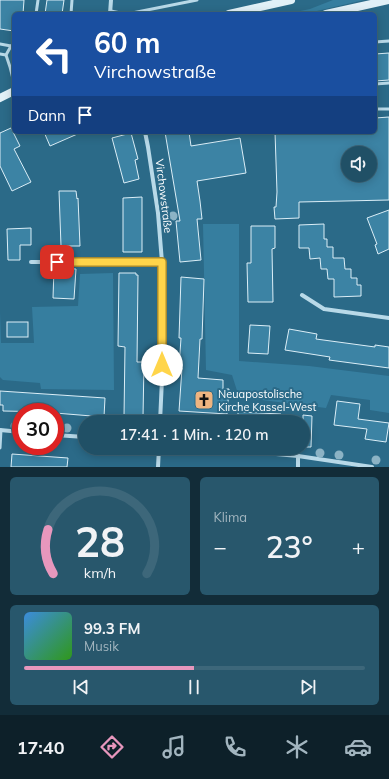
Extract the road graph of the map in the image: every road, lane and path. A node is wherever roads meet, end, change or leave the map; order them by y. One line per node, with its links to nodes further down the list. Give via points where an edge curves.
1 (38, 0): 8 (lane)
2 (72, 0): 9 (lane)
3 (111, 0): 10 (street)
4 (197, 0): 11 (lane)
5 (291, 0): 7 (main road)
6 (389, 0): 13 (main road)
7 (257, 7): 12 (main road)
8 (36, 12)
9 (71, 12)
10 (110, 12)
11 (136, 12)
12 (237, 12)
13 (335, 12)
14 (389, 41): 15 (lane)
15 (377, 42)
16 (0, 44): 17 (lane)
17 (12, 46): 19 (lane)
18 (0, 54): 19 (lane)
19 (6, 55): 20 (lane)
20 (12, 75)
21 (389, 83): 22 (lane)
22 (377, 84)
23 (12, 93): 24 (main road)
24 (0, 98)
25 (377, 109): 26 (lane)
26 (389, 109)
27 (145, 134): 29 (street, Virchowstraße, via 158,213)
28 (31, 262): 29 (street)
29 (162, 262): 32 (street, Virchowstraße)
30 (302, 295): 31 (street, via 324,309)
31 (389, 318)
32 (160, 415)
33 (1, 430): 34 (street); 37 (lane)
34 (12, 431)
35 (64, 436): 36 (street)
36 (78, 437)
37 (0, 448)
38 (159, 455): 41 (street)
39 (287, 455): 40 (street)
40 (298, 456): 42 (street); 43 (street)
41 (158, 467)
42 (298, 467)
43 (372, 467)

